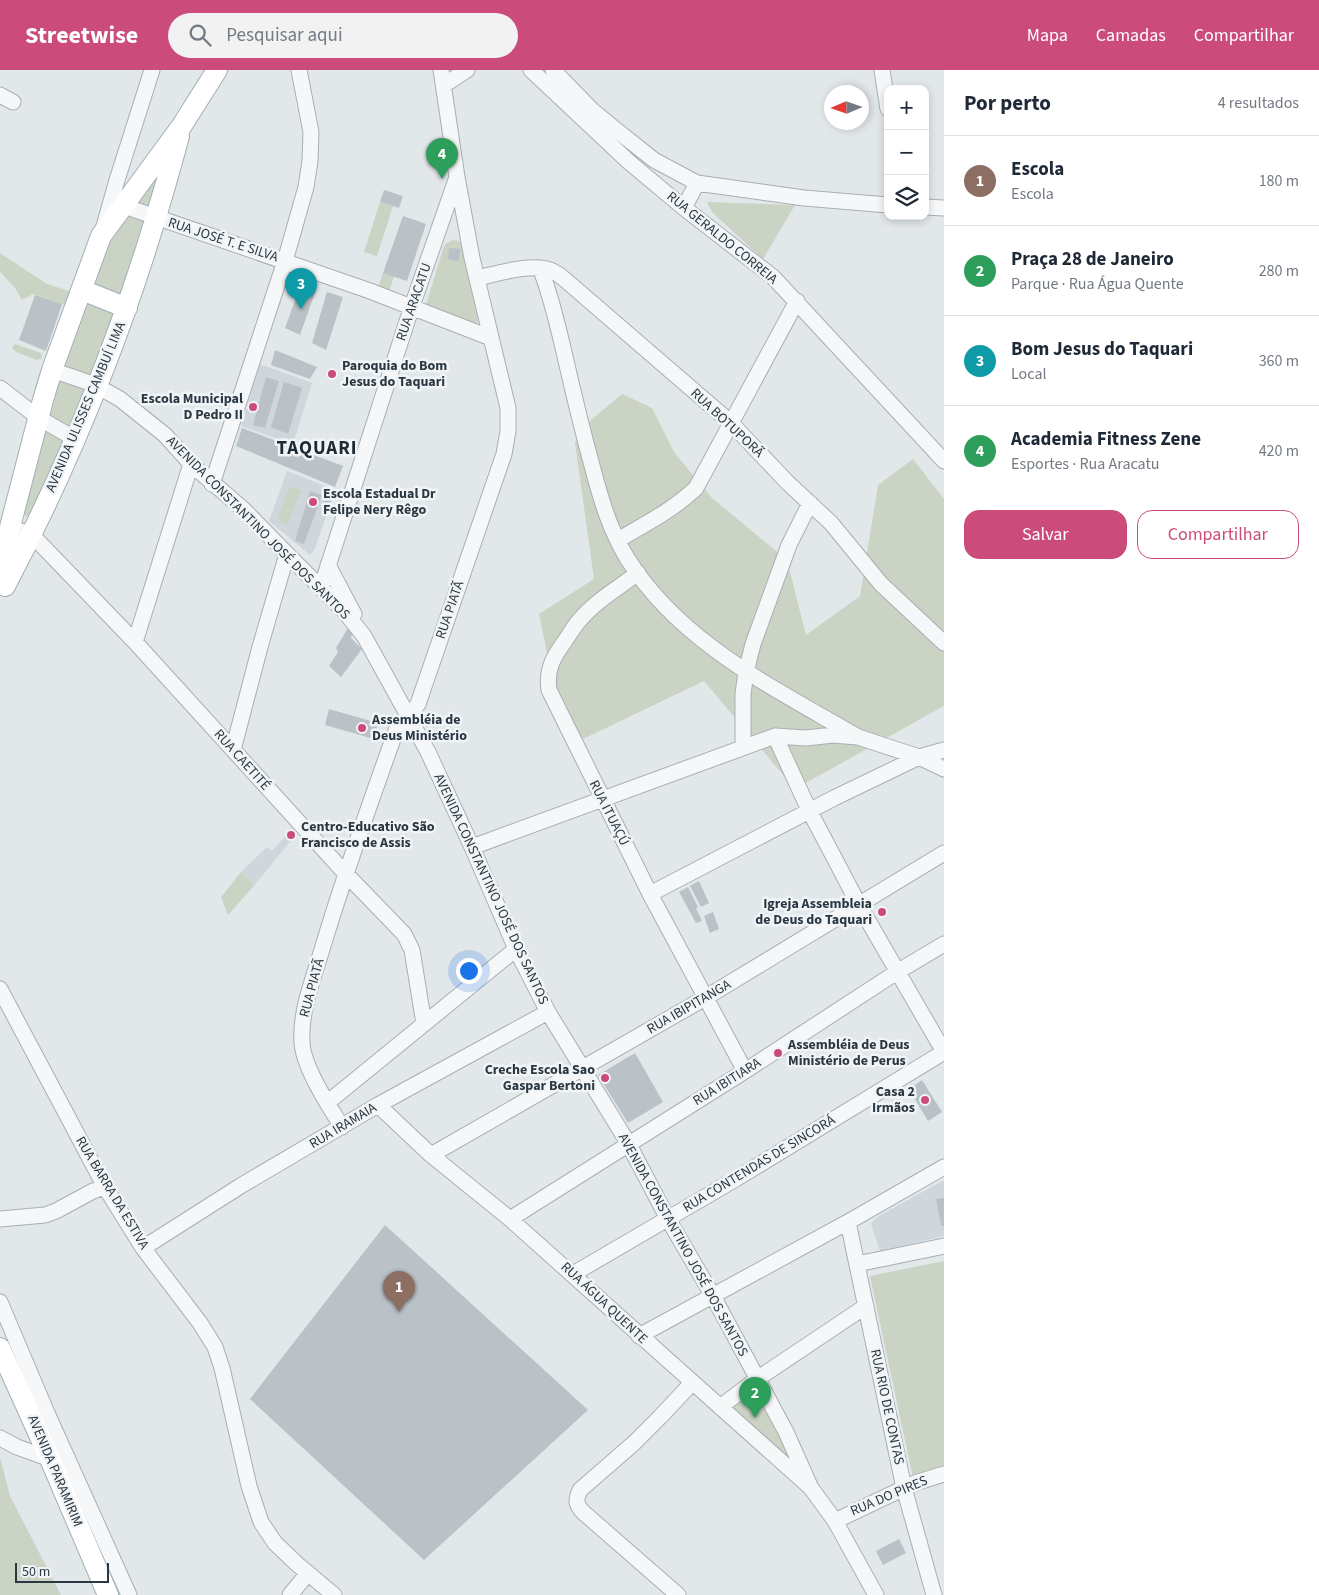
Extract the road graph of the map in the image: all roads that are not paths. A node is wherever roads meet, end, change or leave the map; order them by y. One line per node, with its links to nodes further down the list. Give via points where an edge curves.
1 (152, 70): 19 (street)
2 (216, 70): 10 (main road, AVENIDA ULISSES CAMBUÍ LIMA)
3 (299, 70): 20 (street, via 311,132 310,161)
4 (467, 70): 8 (street)
5 (531, 70): 16 (street, RUA GERALDO CORREIA, via 629,162)
6 (553, 70): 12 (street, RUA GERALDO CORREIA, via 592,110 654,160)
7 (882, 70): 9 (street)
8 (443, 77): 11 (street, RUA ARACATU)
9 (884, 85)
10 (181, 126): 14 (main road, AVENIDA ULISSES CAMBUÍ LIMA); 18 (main road, AVENIDA ULISSES CAMBUÍ LIMA)
11 (457, 178): 22 (street, RUA PIATÃ); 25 (street, RUA ARACATU)
12 (697, 183): 13 (street, via 804,198); 16 (street)
13 (884, 205)
14 (124, 206): 18 (street, RUA JOSÉ T. E SILVA); 19 (main road, AVENIDA ULISSES CAMBUÍ LIMA)
15 (929, 207): 17 (street)
16 (684, 208): 24 (street, RUA GERALDO CORREIA, via 767,272)
17 (944, 208)
18 (156, 218): 20 (street, RUA JOSÉ T. E SILVA); 26 (main road, AVENIDA ULISSES CAMBUÍ LIMA)
19 (101, 236): 23 (main road, AVENIDA ULISSES CAMBUÍ LIMA)
20 (285, 261): 25 (street, RUA JOSÉ T. E SILVA); 36 (street)
21 (540, 268): 22 (street); 32 (street, RUA BOTUPORÃ, via 555,273 570,284); 40 (street, via 594,474 608,520)
22 (477, 278): 27 (street, RUA PIATÃ)
23 (82, 290): 26 (main road); 28 (main road, AVENIDA ULISSES CAMBUÍ LIMA)
24 (797, 301): 32 (street); 34 (street, RUA GERALDO CORREIA)
25 (412, 306): 27 (street, RUA JOSÉ T. E SILVA); 42 (street, RUA ARACATU)
26 (127, 308): 29 (main road, AVENIDA ULISSES CAMBUÍ LIMA)
27 (490, 338): 51 (street, RUA PIATÃ, via 508,408 504,454 418,704)
28 (52, 370): 29 (street, AVENIDA CONSTANTINO JOSÉ DOS SANTOS); 31 (main road, AVENIDA ULISSES CAMBUÍ LIMA)
29 (98, 387): 33 (main road, AVENIDA ULISSES CAMBUÍ LIMA); 35 (street, AVENIDA CONSTANTINO JOSÉ DOS SANTOS, via 120,399 165,435)
30 (0, 388): 31 (street)
31 (39, 418): 33 (street); 38 (main road, AVENIDA ULISSES CAMBUÍ LIMA)
32 (730, 422): 37 (street, RUA BOTUPORÃ); 40 (street, via 696,488 671,509)
33 (74, 439): 39 (main road, AVENIDA ULISSES CAMBUÍ LIMA)
34 (944, 461)
35 (191, 464): 36 (street, AVENIDA CONSTANTINO JOSÉ DOS SANTOS); 48 (street)
36 (212, 484): 41 (street, AVENIDA CONSTANTINO JOSÉ DOS SANTOS, via 244,510)
37 (810, 503): 49 (street, RUA BOTUPORÃ, via 881,584); 50 (street, via 789,545)
38 (10, 527): 39 (street, RUA CAETITÉ); 44 (main road, AVENIDA ULISSES CAMBUÍ LIMA)
39 (32, 535): 46 (main road, AVENIDA ULISSES CAMBUÍ LIMA); 48 (street, RUA CAETITÉ)
40 (618, 540): 43 (street)
41 (288, 554): 45 (street, AVENIDA CONSTANTINO JOSÉ DOS SANTOS); 55 (street)
42 (328, 565): 45 (street, RUA ARACATU); 47 (street, via 355,615)
43 (638, 573): 50 (street, via 686,628); 59 (street, RUA ITUAÇÚ, via 591,608 578,622 548,670 552,699)
44 (0, 585)
45 (321, 588): 47 (street, AVENIDA CONSTANTINO JOSÉ DOS SANTOS)
46 (0, 595)
47 (358, 627): 51 (street, AVENIDA CONSTANTINO JOSÉ DOS SANTOS)
48 (135, 642): 55 (street, RUA CAETITÉ)
49 (944, 642)
50 (746, 672): 53 (street); 54 (street)
51 (409, 716): 61 (street, AVENIDA CONSTANTINO JOSÉ DOS SANTOS); 63 (street, RUA PIATÃ, via 397,728)
52 (775, 736): 53 (street); 54 (street); 60 (street)
53 (858, 737): 57 (street)
54 (743, 747): 59 (street)
55 (233, 750): 63 (street, RUA CAETITÉ)
56 (944, 750): 57 (street)
57 (919, 757): 58 (street); 60 (street)
58 (944, 769)
59 (602, 798): 61 (street); 64 (street, RUA ITUAÇÚ)
60 (809, 810): 64 (street); 65 (street)
61 (472, 847): 67 (street, AVENIDA CONSTANTINO JOSÉ DOS SANTOS)
62 (944, 853): 65 (street, RUA IBIPITANGA)
63 (345, 873): 72 (street, RUA CAETITÉ, via 404,934 412,950); 76 (street, RUA PIATÃ, via 308,997 302,1030 307,1062)
64 (650, 894): 70 (street, RUA ITUAÇÚ)
65 (859, 905): 68 (street); 70 (street, RUA IBIPITANGA)
66 (944, 944): 68 (street, RUA IBITIARA)
67 (516, 949): 71 (street, AVENIDA CONSTANTINO JOSÉ DOS SANTOS); 72 (street)
68 (897, 972): 73 (street); 75 (street, RUA IBITIARA)
69 (0, 989): 82 (street, RUA BARRA DA ESTIVA)
70 (706, 998): 74 (street, RUA IBIPITANGA); 75 (street, RUA ITUAÇÚ)
71 (548, 1012): 74 (street, AVENIDA CONSTANTINO JOSÉ DOS SANTOS); 77 (street, RUA IRAMAIA)
72 (424, 1024): 76 (street)
73 (944, 1052): 85 (street, RUA CONTENDAS DE SINCORÁ)
74 (583, 1068): 79 (street, AVENIDA CONSTANTINO JOSÉ DOS SANTOS); 80 (street, RUA IBIPITANGA)
75 (745, 1070): 79 (street, RUA IBITIARA)
76 (327, 1104): 78 (street, RUA PIATÃ)
77 (378, 1105): 78 (street, RUA IRAMAIA); 80 (street, RUA ÁGUA QUENTE)
78 (342, 1127): 88 (street, RUA IRAMAIA)
79 (628, 1143): 84 (street, RUA IBITIARA); 85 (street, AVENIDA CONSTANTINO JOSÉ DOS SANTOS)
80 (431, 1155): 84 (street, RUA ÁGUA QUENTE)
81 (944, 1167): 86 (street)
82 (105, 1187): 83 (street, via 82,1195 51,1213); 88 (street, RUA BARRA DA ESTIVA)
83 (0, 1219)
84 (510, 1219): 90 (street, RUA ÁGUA QUENTE)
85 (668, 1219): 90 (street, RUA CONTENDAS DE SINCORÁ); 91 (street, AVENIDA CONSTANTINO JOSÉ DOS SANTOS)
86 (848, 1222): 89 (street, RUA RIO DE CONTAS); 91 (street)
87 (944, 1246): 89 (street)
88 (143, 1248): 106 (street, RUA BARRA DA ESTIVA, via 205,1331 214,1348 222,1368 249,1486 261,1522 275,1543)
89 (858, 1264): 93 (street, RUA RIO DE CONTAS)
90 (573, 1274): 94 (street, RUA ÁGUA QUENTE)
91 (713, 1296): 94 (street); 96 (street, AVENIDA CONSTANTINO JOSÉ DOS SANTOS)
92 (0, 1302): 102 (street, via 46,1413)
93 (866, 1306): 96 (street); 104 (street, RUA RIO DE CONTAS)
94 (639, 1336): 97 (street, RUA ÁGUA QUENTE)
95 (0, 1348): 100 (main road, AVENIDA PARAMIRIM)
96 (757, 1379): 98 (street); 103 (street, AVENIDA CONSTANTINO JOSÉ DOS SANTOS)
97 (692, 1383): 98 (street, RUA ÁGUA QUENTE); 112 (street, via 641,1436 580,1490 576,1498 584,1513)
98 (720, 1407): 103 (street, RUA ÁGUA QUENTE)
99 (0, 1438): 100 (street)
100 (50, 1459): 102 (main road, AVENIDA PARAMIRIM)
101 (944, 1474): 104 (street, RUA DO PIRES)
102 (70, 1485): 108 (main road, AVENIDA PARAMIRIM); 109 (street)
103 (811, 1488): 105 (street, RUA ÁGUA QUENTE)
104 (904, 1488): 105 (street, RUA DO PIRES); 107 (street, RUA RIO DE CONTAS)
105 (835, 1521): 113 (street, RUA ÁGUA QUENTE)
106 (308, 1573): 110 (street); 111 (street, RUA BARRA DA ESTIVA)
107 (933, 1592)
108 (108, 1595)
109 (129, 1595)
110 (290, 1595)
111 (334, 1595)
112 (678, 1595)
113 (876, 1595)

